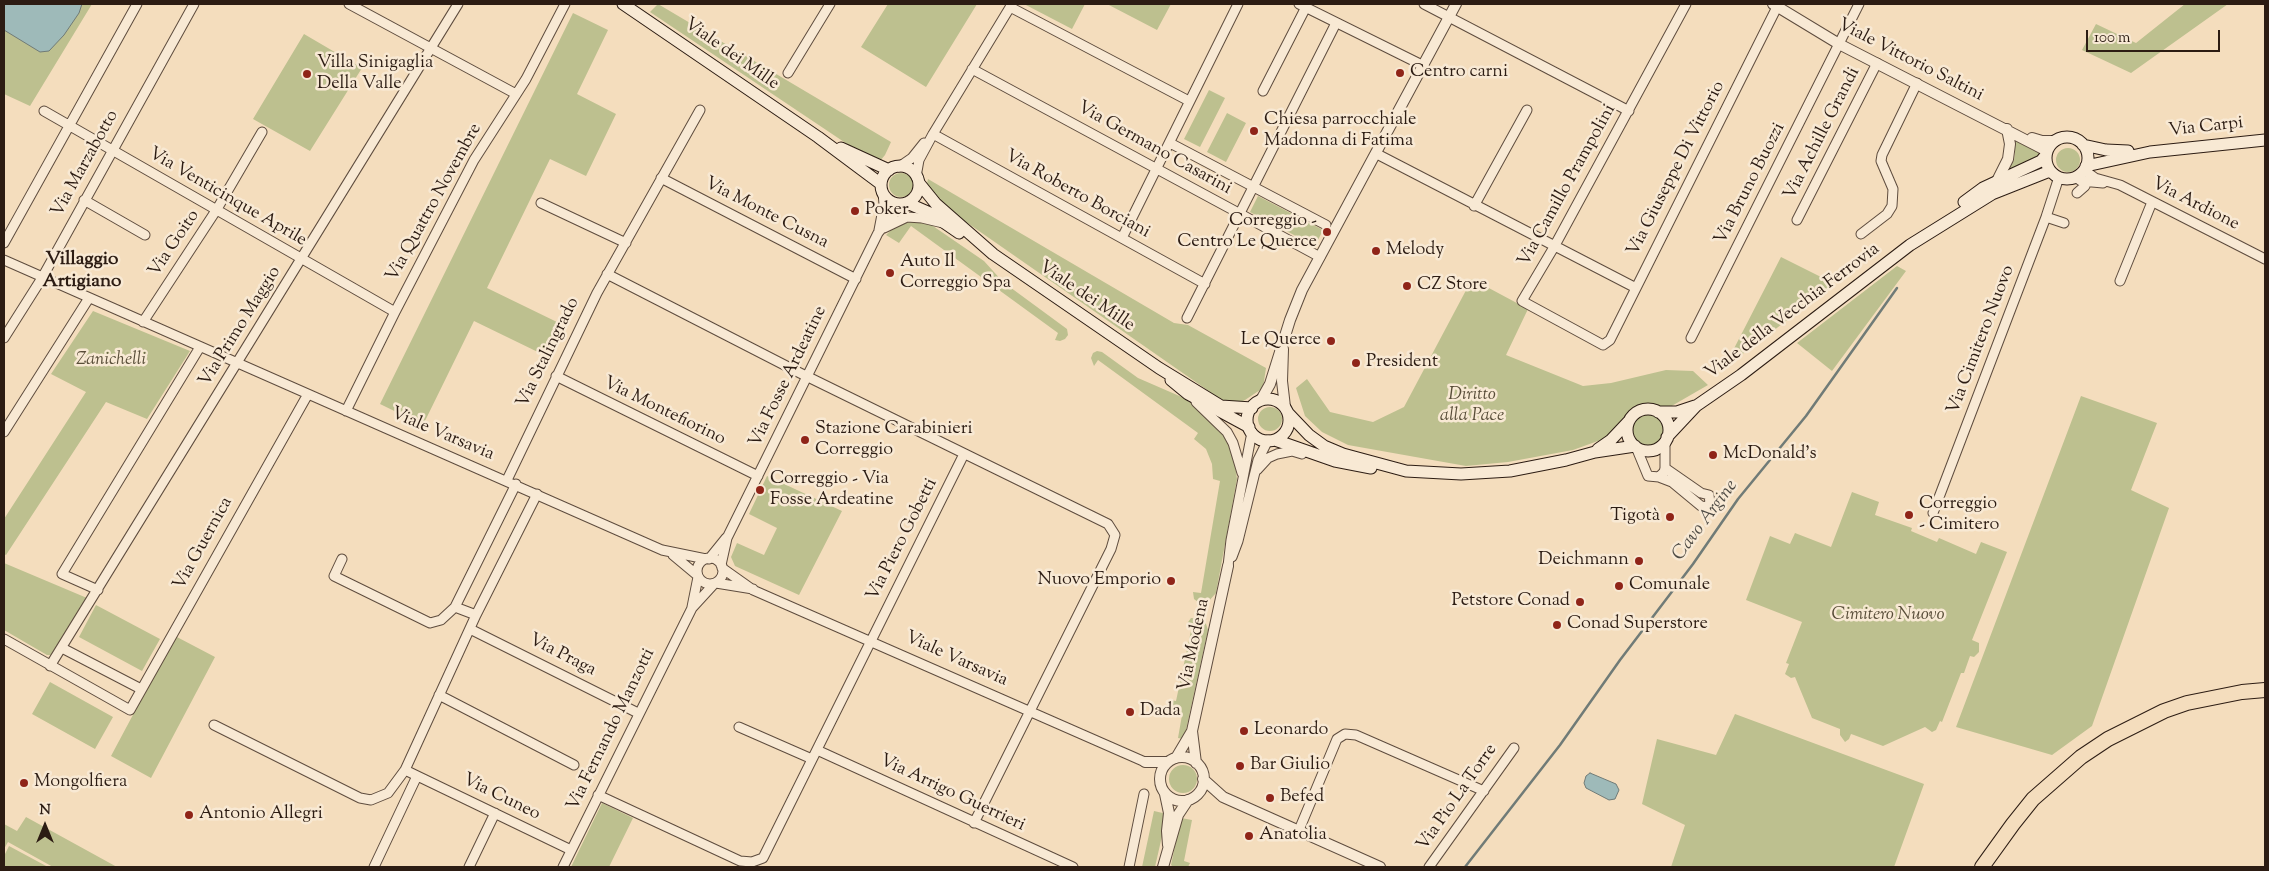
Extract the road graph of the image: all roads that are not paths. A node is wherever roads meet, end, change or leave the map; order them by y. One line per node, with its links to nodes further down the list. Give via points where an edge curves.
1 (137, 4): 34 (street)
2 (194, 4): 43 (street, Via Marzabotto)
3 (349, 4): 21 (street)
4 (458, 4): 21 (street, Via Primo Maggio)
5 (565, 4): 17 (street, Via Quattro Novembre)
6 (570, 4): 17 (street, Via Quattro Novembre)
7 (623, 4): 38 (main road, Viale dei Mille)
8 (830, 4): 25 (street)
9 (1238, 4): 29 (street)
10 (1424, 4): 18 (street)
11 (1456, 4): 18 (street)
12 (1686, 4): 33 (street, Via Camillo Prampolini)
13 (1859, 4): 20 (street, Via Bruno Buozzi)
14 (1011, 5): 24 (street); 29 (street)
15 (1775, 5): 20 (street, Viale Vittorio Saltini); 87 (street, Via Giuseppe Di Vittorio)
16 (1303, 6): 19 (street); 27 (street)
17 (561, 14): 28 (street, Via Quattro Novembre)
18 (1449, 17): 23 (street); 33 (street)
19 (1336, 22): 23 (street); 54 (street)
20 (1839, 44): 22 (street, Viale Vittorio Saltini); 93 (street, Via Bruno Buozzi)
21 (431, 48): 28 (street); 81 (street, Via Primo Maggio)
22 (1877, 63): 26 (street, Viale Vittorio Saltini); 65 (street, Via Achille Grandi)
23 (1424, 66): 46 (street)
24 (972, 69): 37 (street); 48 (street, Via Germano Casarini)
25 (788, 73)
26 (1917, 84): 35 (street, Viale Vittorio Saltini); 70 (street, via 1882,154 1881,161 1893,189 1892,206 1887,214)
27 (1263, 91)
28 (516, 94): 89 (street, Via Quattro Novembre, via 474,160)
29 (1189, 101): 41 (street)
30 (700, 110): 51 (street, Via Stalingrado)
31 (1526, 110): 61 (street)
32 (44, 111): 34 (street, Via Venticinque Aprile)
33 (1629, 112): 76 (street, Via Camillo Prampolini)
34 (70, 126): 43 (street, Via Venticinque Aprile); 73 (street)
35 (2007, 129): 40 (street, Viale Vittorio Saltini, via 2042,141); 45 (street, Viale Vittorio Saltini); 53 (street, via 2008,159)
36 (262, 132): 62 (street, Via Goito)
37 (933, 134): 47 (street, via 912,158); 52 (street, via 919,160); 72 (street, Via Roberto Borciani)
38 (818, 137): 47 (main road, Viale dei Mille); 55 (main road, Viale dei Mille)
39 (2265, 140): 44 (main road, Via Carpi)
40 (2055, 141): 42 (main road, via 2068,138); 45 (main road)
41 (1170, 143): 48 (street); 54 (street)
42 (2083, 145): 44 (main road, Via Carpi, via 2106,150); 50 (main road, via 2088,157)
43 (112, 150): 57 (street, Via Marzabotto); 62 (street, Via Venticinque Aprile)
44 (2150, 152): 50 (main road, Via Carpi)
45 (2047, 153): 49 (main road); 53 (main road, Viale della Vecchia Ferrovia, via 2041,161)
46 (1377, 154): 61 (street); 78 (street)
47 (894, 168): 52 (main road, Viale dei Mille, via 909,169); 55 (main road)
48 (1157, 169): 63 (street, Via Germano Casarini); 72 (street)
49 (2054, 174): 50 (main road); 64 (street, Via Cimitero Nuovo); 75 (main road, Viale della Vecchia Ferrovia, via 1997,191)
50 (2082, 174): 56 (street, via 2085,186); 58 (street, Via Ardione, via 2120,185)
51 (661, 178): 74 (street, Via Stalingrado); 84 (street, Via Monte Cusna)
52 (918, 180): 60 (main road, via 916,195); 77 (main road, Viale dei Mille, via 936,204)
53 (1997, 181): 75 (main road, Viale della Vecchia Ferrovia, via 1939,220)
54 (1255, 187): 63 (street); 68 (street)
55 (882, 188): 60 (main road, Viale dei Mille, via 891,201); 69 (street, Via Fosse Ardeatine, via 884,204)
56 (2076, 193)
57 (84, 200): 71 (street); 83 (street, Via Marzabotto)
58 (2152, 202): 79 (street, Via Ardione); 85 (street)
59 (541, 203): 74 (street)
60 (904, 203): 67 (main road, Viale dei Mille, via 916,206); 69 (street, Via Fosse Ardeatine)
61 (1474, 206): 76 (street)
62 (217, 210): 81 (street, Via Venticinque Aprile); 91 (street, Via Goito)
63 (1240, 215): 78 (street, Via Germano Casarini); 86 (street)
64 (2046, 218): 66 (street); 125 (street, Via Cimitero Nuovo)
65 (1797, 220)
66 (2064, 223)
67 (948, 225): 69 (street, via 922,218 907,218); 77 (main road, Viale dei Mille)
68 (1326, 225)
69 (879, 230): 84 (street, Via Fosse Ardeatine)
70 (1860, 234)
71 (145, 235)
72 (1122, 238): 86 (street, Via Roberto Borciani)
73 (4, 243)
74 (626, 243): 82 (street, Via Stalingrado)
75 (1910, 246): 104 (main road, Viale della Vecchia Ferrovia)
76 (1554, 247): 87 (street); 95 (street, Via Camillo Prampolini, via 1522,301)
77 (993, 254): 98 (main road, Viale dei Mille)
78 (1320, 257): 94 (street, via 1299,298)
79 (2265, 259)
80 (4, 260): 83 (street, Viale Varsavia)
81 (301, 260): 89 (street, Via Venticinque Aprile); 97 (street, Via Primo Maggio)
82 (607, 274): 99 (street, Via Stalingrado); 100 (street)
83 (42, 278): 88 (street, Viale Varsavia); 92 (street, Via Marzabotto)
84 (856, 278): 100 (street, Via Fosse Ardeatine)
85 (2120, 281)
86 (1205, 284): 90 (street)
87 (1636, 288): 95 (street, Via Giuseppe Di Vittorio, via 1610,340)
88 (89, 298): 91 (street, Viale Varsavia); 110 (street)
89 (395, 312): 106 (street, Via Quattro Novembre)
90 (1187, 318)
91 (143, 322): 96 (street, Viale Varsavia)
92 (4, 338)
93 (1691, 338)
94 (1283, 343): 103 (street, via 1270,384); 105 (street, via 1282,381)
95 (1604, 345)
96 (200, 347): 97 (street, Viale Varsavia); 134 (street, via 62,574)
97 (237, 363): 101 (street, Viale Varsavia); 134 (street, Via Primo Maggio)
98 (1159, 368): 102 (main road, Viale dei Mille); 103 (main road, Viale dei Mille, via 1221,406)
99 (556, 376): 119 (street, Via Montefiorino); 123 (street, Via Stalingrado)
100 (806, 377): 115 (street); 119 (street, Via Fosse Ardeatine)
101 (308, 394): 106 (street, Viale Varsavia); 144 (street, Via Guernica)
102 (1188, 394): 109 (main road, Viale dei Mille); 120 (street, Viale dei Mille, via 1227,432)
103 (1256, 404): 105 (main road, Viale dei Mille, via 1274,400); 109 (main road, via 1248,414)
104 (1696, 406): 107 (main road, Viale della Vecchia Ferrovia, via 1676,412); 111 (main road, Viale della Vecchia Ferrovia)
105 (1286, 410): 112 (main road, via 1288,426 1281,437); 118 (main road, Viale della Vecchia Ferrovia, via 1324,446)
106 (346, 411): 123 (street, Viale Varsavia)
107 (1658, 412): 108 (main road, Viale della Vecchia Ferrovia, via 1650,409 1640,411); 111 (main road, via 1668,424)
108 (1628, 422): 113 (main road, via 1628,434); 114 (main road, Viale della Vecchia Ferrovia)
109 (1250, 430): 112 (main road, Viale dei Mille, via 1256,437); 120 (street, Via Modena)
110 (4, 432)
111 (1666, 439): 113 (main road, Viale della Vecchia Ferrovia, via 1654,450 1646,451); 117 (street)
112 (1272, 440): 116 (main road, Viale della Vecchia Ferrovia); 121 (street, Via Modena, via 1261,452)
113 (1636, 446): 114 (main road, Viale della Vecchia Ferrovia); 122 (street, via 1648,476)
114 (1595, 452): 118 (main road, Viale della Vecchia Ferrovia, via 1494,473 1445,474)
115 (964, 454): 141 (street, Via Piero Gobetti); 147 (street, via 1108,524 1115,534 1111,549)
116 (1335, 460): 118 (main road, Viale della Vecchia Ferrovia, via 1368,468); 121 (street, Via Modena, via 1284,452 1268,458)
117 (1665, 468): 122 (street); 122 (street, via 1709,495 1709,505 1701,506 1672,482)
118 (1392, 469)
119 (758, 476): 126 (street, Via Fosse Ardeatine)
120 (1242, 476): 130 (street, Via Modena)
121 (1254, 477): 130 (street, Via Modena, via 1238,541)
122 (1659, 477)
123 (512, 482): 124 (street, Viale Varsavia); 136 (street, Via Stalingrado)
124 (537, 494): 127 (street, Viale Varsavia); 138 (street)
125 (1933, 513)
126 (727, 538): 129 (street, Via Fosse Ardeatine); 131 (street, Via Fosse Ardeatine)
127 (671, 553): 129 (street, Viale Varsavia); 132 (street, Viale Varsavia)
128 (342, 559): 136 (street, via 334,576 430,623 441,620)
129 (707, 559): 131 (street, Viale Varsavia, via 716,560); 132 (street, via 699,564)
130 (1228, 566): 151 (street, Via Modena)
131 (722, 567): 133 (street, via 722,576); 135 (street, Viale Varsavia)
132 (698, 576): 133 (street, Viale Varsavia, via 703,583); 137 (street, Via Fernando Manzotti)
133 (715, 583): 135 (street, Viale Varsavia); 137 (street, Via Fernando Manzotti)
134 (98, 590): 142 (street, Via Primo Maggio)
135 (753, 590): 141 (street, Viale Varsavia)
136 (455, 607): 138 (street)
137 (692, 608): 148 (street, Via Fernando Manzotti)
138 (476, 615): 139 (street)
139 (470, 629): 146 (street); 148 (street, Via Praga)
140 (4, 639): 143 (street)
141 (871, 640): 147 (street, Viale Varsavia); 153 (street, Via Piero Gobetti)
142 (62, 648): 143 (street, Via Primo Maggio); 144 (street)
143 (50, 666): 144 (street, Via Guernica, via 130,710)
144 (141, 689)
145 (2265, 690): 182 (main road, via 2187,703 2108,739 2081,757 2033,799)
146 (439, 695): 158 (street); 159 (street)
147 (1029, 710): 156 (street, Viale Varsavia); 170 (street)
148 (638, 713): 166 (street, Via Fernando Manzotti)
149 (214, 726): 159 (street, via 366,799 377,799 388,793)
150 (739, 727): 154 (street)
151 (1192, 730): 155 (street, Via Modena); 157 (street, Via Modena)
152 (1514, 748): 163 (street, Via Pio La Torre)
153 (817, 750): 154 (street, Via Piero Gobetti); 170 (street, Via Arrigo Guerrieri)
154 (812, 759): 166 (street, Via Piero Gobetti, via 758,862 740,861)
155 (1172, 760): 156 (street, Viale Varsavia); 157 (street, via 1187,758); 161 (street)
156 (1145, 762): 161 (street, Viale Varsavia)
157 (1196, 763): 162 (street, via 1202,770)
158 (574, 765)
159 (405, 770): 160 (street, Via Cuneo)
160 (417, 776): 169 (street, Via Cuneo); 174 (street)
161 (1160, 778): 165 (street)
162 (1203, 779): 167 (street); 168 (street, via 1201,789)
163 (1484, 791): 171 (street, via 1356,735 1345,734 1337,740); 181 (street, Via Pio La Torre)
164 (1144, 794): 178 (street)
165 (1165, 794): 168 (street, via 1173,799); 172 (street, via 1169,813)
166 (598, 796): 173 (street, Via Fernando Manzotti)
167 (1223, 797): 168 (street); 171 (street)
168 (1191, 798): 172 (street, via 1178,815)
169 (495, 813): 173 (street, Via Cuneo); 175 (street)
170 (974, 823): 177 (street, Via Arrigo Guerrieri)
171 (1299, 830): 180 (street)
172 (1168, 846): 179 (street)
173 (571, 850): 176 (street, Via Fernando Manzotti)
174 (374, 867)
175 (470, 867)
176 (563, 867)
177 (1073, 867)
178 (1129, 867)
179 (1163, 867)
180 (1380, 867)
181 (1429, 867)
182 (1982, 867)

